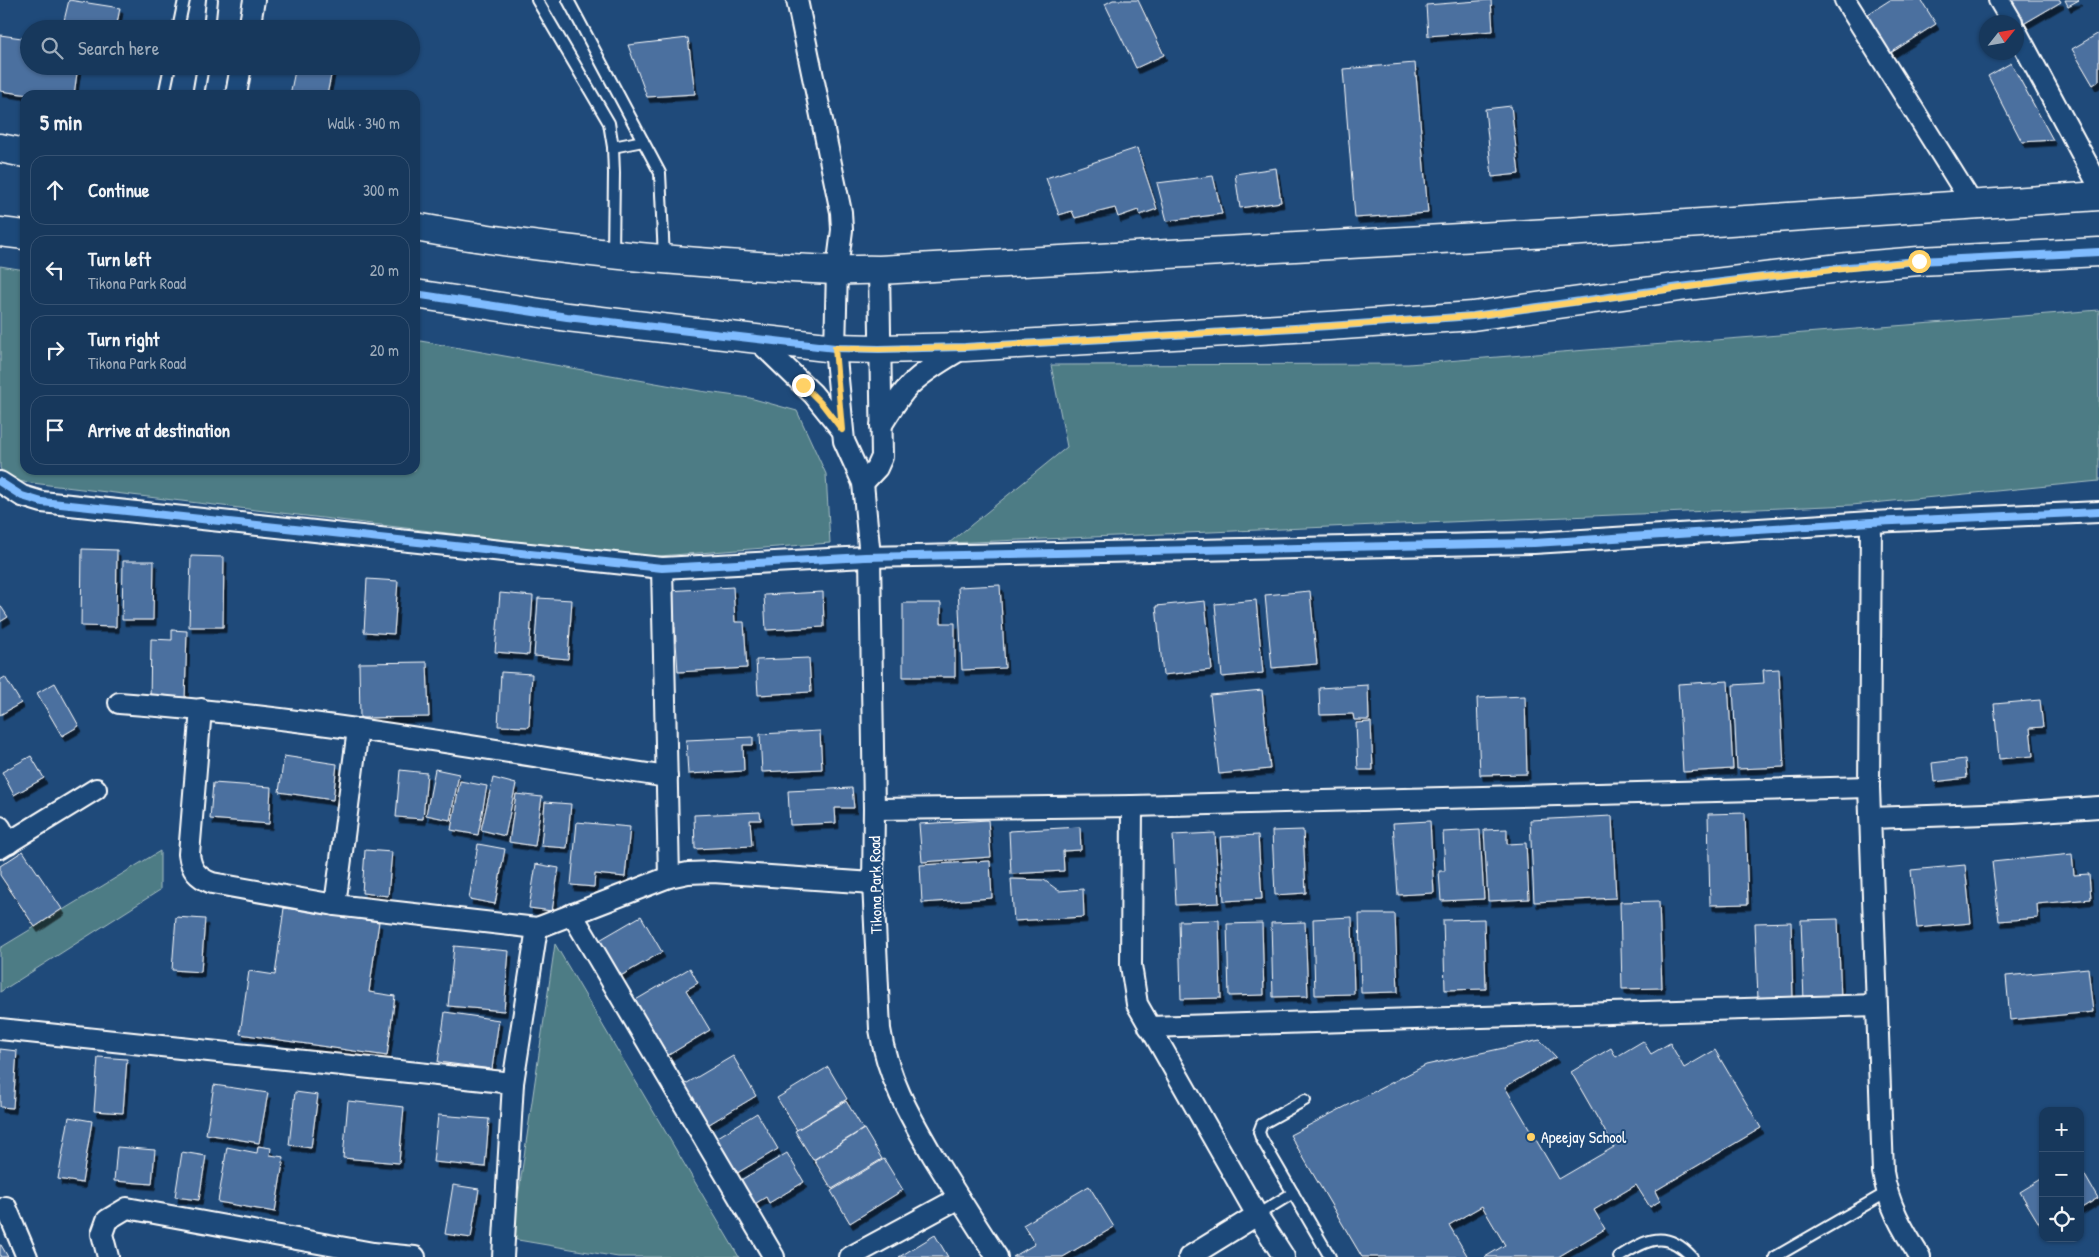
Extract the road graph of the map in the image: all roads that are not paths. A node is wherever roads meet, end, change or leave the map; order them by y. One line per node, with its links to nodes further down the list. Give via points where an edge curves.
1 (184, 0): 10 (lane)
2 (212, 0): 11 (lane)
3 (254, 0): 12 (street)
4 (537, 0): 21 (lane, via 609,123)
5 (568, 0): 20 (lane)
6 (798, 0): 33 (street, Tikona Park Road, via 838,190 842,230)
7 (1846, 0): 26 (street)
8 (1999, 0): 9 (street)
9 (2008, 15)
10 (180, 20)
11 (210, 20)
12 (251, 20)
13 (2024, 46): 24 (street)
14 (168, 75): 17 (lane)
15 (201, 75): 18 (lane)
16 (240, 75): 19 (street)
17 (165, 90)
18 (199, 90)
19 (237, 90)
20 (643, 141): 21 (lane); 32 (lane, via 660,173)
21 (613, 147): 31 (lane)
22 (0, 148): 23 (street)
23 (20, 152)
24 (2099, 186)
25 (2099, 196): 26 (street)
26 (1973, 205): 34 (street, via 1567,232)
27 (420, 228): 31 (street)
28 (0, 232): 29 (street)
29 (20, 234)
30 (2099, 252): 37 (street, via 1848,267 1473,316)
31 (613, 255): 32 (street)
32 (664, 260): 33 (street)
33 (837, 270): 34 (street); 38 (street, Tikona Park Road)
34 (880, 270): 39 (street)
35 (420, 295): 36 (street, via 567,317)
36 (755, 338): 38 (street); 41 (street, Tikona Park Road, via 812,394)
37 (965, 347): 39 (street); 40 (street, via 911,384)
38 (835, 348): 39 (street); 41 (street, Tikona Park Road)
39 (879, 349): 40 (street)
40 (882, 426): 43 (street, via 882,457)
41 (842, 430): 43 (street, Tikona Park Road, via 846,450)
42 (0, 482): 47 (street, via 22,496 42,502)
43 (863, 483): 46 (street, Tikona Park Road)
44 (2099, 512): 45 (street)
45 (1871, 522): 46 (street, via 1534,543); 52 (street)
46 (870, 557): 47 (street); 56 (street, Tikona Park Road)
47 (662, 568): 51 (street)
48 (119, 703): 49 (street)
49 (201, 709): 50 (street); 61 (street, via 189,854 193,871 212,883)
50 (358, 729): 51 (street); 61 (street)
51 (668, 777): 59 (street)
52 (1868, 787): 54 (street); 57 (street)
53 (96, 789): 58 (street)
54 (1132, 806): 56 (street); 65 (street, via 1131,965 1137,1004)
55 (2099, 808): 57 (street)
56 (874, 809): 60 (street, Tikona Park Road)
57 (1871, 818): 64 (street)
58 (3, 839)
59 (668, 877): 60 (street, via 713,872); 62 (street)
60 (873, 883): 71 (street, Tikona Park Road, via 883,1048 905,1107)
61 (335, 905): 63 (street)
62 (572, 914): 63 (street); 79 (street)
63 (537, 928): 67 (street)
64 (1876, 1005): 65 (street); 70 (street)
65 (1149, 1027): 73 (street)
66 (0, 1029): 67 (street)
67 (513, 1083): 78 (street)
68 (1305, 1100): 69 (lane, via 1262,1124 1259,1132)
69 (1293, 1193): 73 (lane); 84 (lane)
70 (1886, 1193): 87 (lane); 88 (street)
71 (958, 1198): 80 (street); 81 (street, Tikona Park Road)
72 (6, 1207): 75 (street)
73 (1257, 1215): 82 (street); 83 (street)
74 (373, 1255): 76 (street, via 127,1208 107,1220 102,1234); 77 (street)
75 (27, 1257)
76 (108, 1257)
77 (414, 1257)
78 (503, 1257)
79 (774, 1257)
80 (850, 1257)
81 (997, 1257)
82 (1188, 1257)
83 (1284, 1257)
84 (1330, 1257)
85 (1619, 1257): 86 (lane, via 1636,1246 1662,1238)
86 (1692, 1257)
87 (1775, 1257)
88 (1920, 1257)

